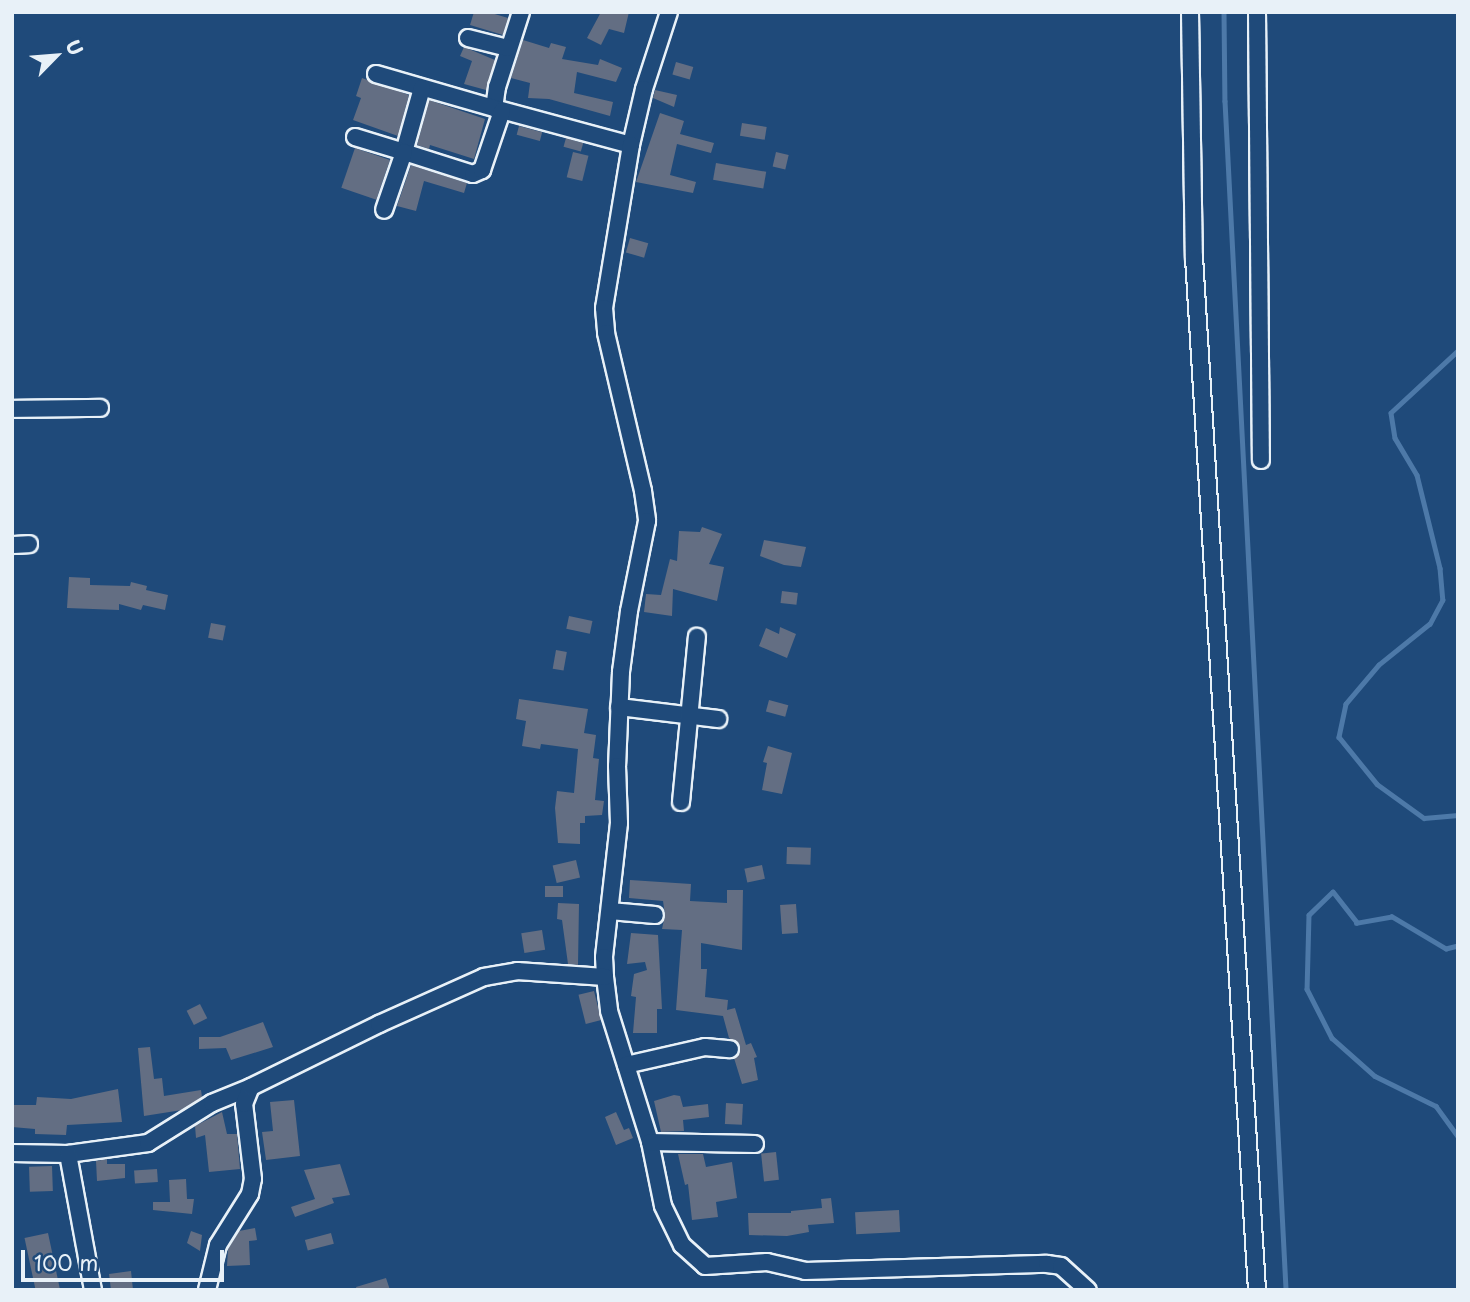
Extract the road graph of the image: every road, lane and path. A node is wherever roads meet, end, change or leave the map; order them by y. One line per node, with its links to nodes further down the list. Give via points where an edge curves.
1 (521, 12): 6 (street)
2 (669, 12): 11 (street)
3 (1190, 12): 35 (street, via 1194,257)
4 (1257, 12): 16 (street)
5 (468, 38): 6 (street)
6 (508, 48): 9 (street)
7 (376, 74): 8 (street)
8 (422, 88): 9 (street); 12 (street)
9 (498, 110): 11 (street); 12 (street, via 477,175)
10 (355, 137): 12 (street)
11 (631, 145): 18 (street, via 604,308 647,508 629,611)
12 (404, 152): 13 (street)
13 (384, 210)
14 (100, 408): 15 (street)
15 (12, 409)
16 (1261, 460)
17 (697, 637): 19 (street)
18 (620, 708): 19 (street); 22 (street, via 618,823)
19 (689, 715): 20 (street); 21 (street)
20 (718, 719)
21 (681, 802)
22 (610, 911): 23 (street); 24 (street)
23 (654, 915)
24 (606, 977): 26 (street, via 608,1011); 27 (street, via 517,971 484,977)
25 (730, 1049): 26 (street, via 705,1046)
26 (626, 1065): 28 (street)
27 (251, 1087): 31 (street, via 212,1103 148,1143); 33 (street, via 244,1104 253,1179 250,1194 218,1245)
28 (650, 1142): 29 (street); 34 (street, via 663,1206 682,1245 705,1266 767,1262 805,1271 1047,1264 1061,1266)
29 (755, 1144)
30 (12, 1153): 31 (street)
31 (68, 1154): 32 (street)
32 (93, 1290)
33 (207, 1290)
34 (1088, 1290)
35 (1257, 1290)

